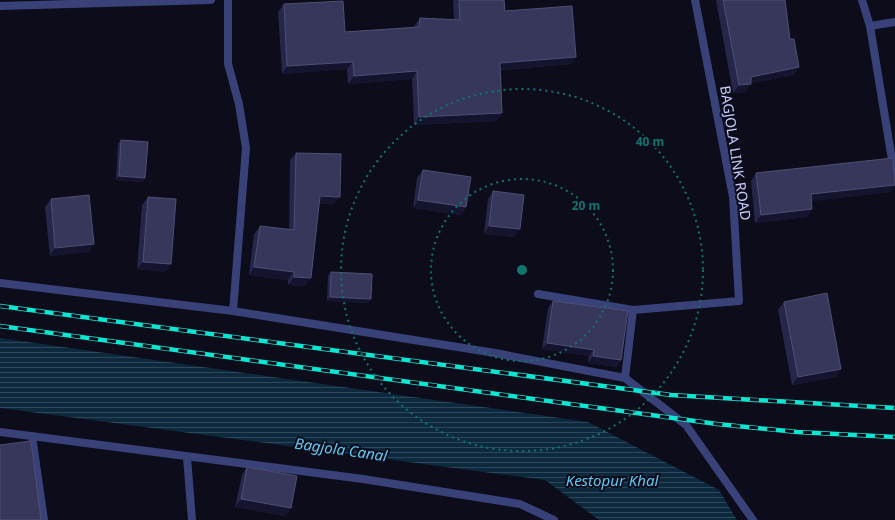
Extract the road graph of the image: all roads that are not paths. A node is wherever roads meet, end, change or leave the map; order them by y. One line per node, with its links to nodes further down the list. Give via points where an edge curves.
1 (211, 0): 5 (street)
2 (228, 0): 12 (street, via 228,64 239,104 246,148)
3 (696, 0): 11 (street, BAGJOLA LINK ROAD, via 733,197 739,300)
4 (862, 0): 7 (street)
5 (0, 6)
6 (895, 22): 7 (street)
7 (870, 26): 8 (street)
8 (895, 178)
9 (0, 283): 12 (street)
10 (538, 294): 11 (street, BAGJOLA LINK ROAD)
11 (633, 310): 13 (street)
12 (233, 311): 13 (street, via 495,353)
13 (625, 378): 20 (street, via 686,424)
14 (0, 432): 15 (street)
15 (32, 436): 16 (street); 17 (street)
16 (187, 457): 18 (street); 19 (street, via 363,479 520,504)
17 (44, 520)
18 (192, 520)
19 (554, 520)
20 (753, 520)

